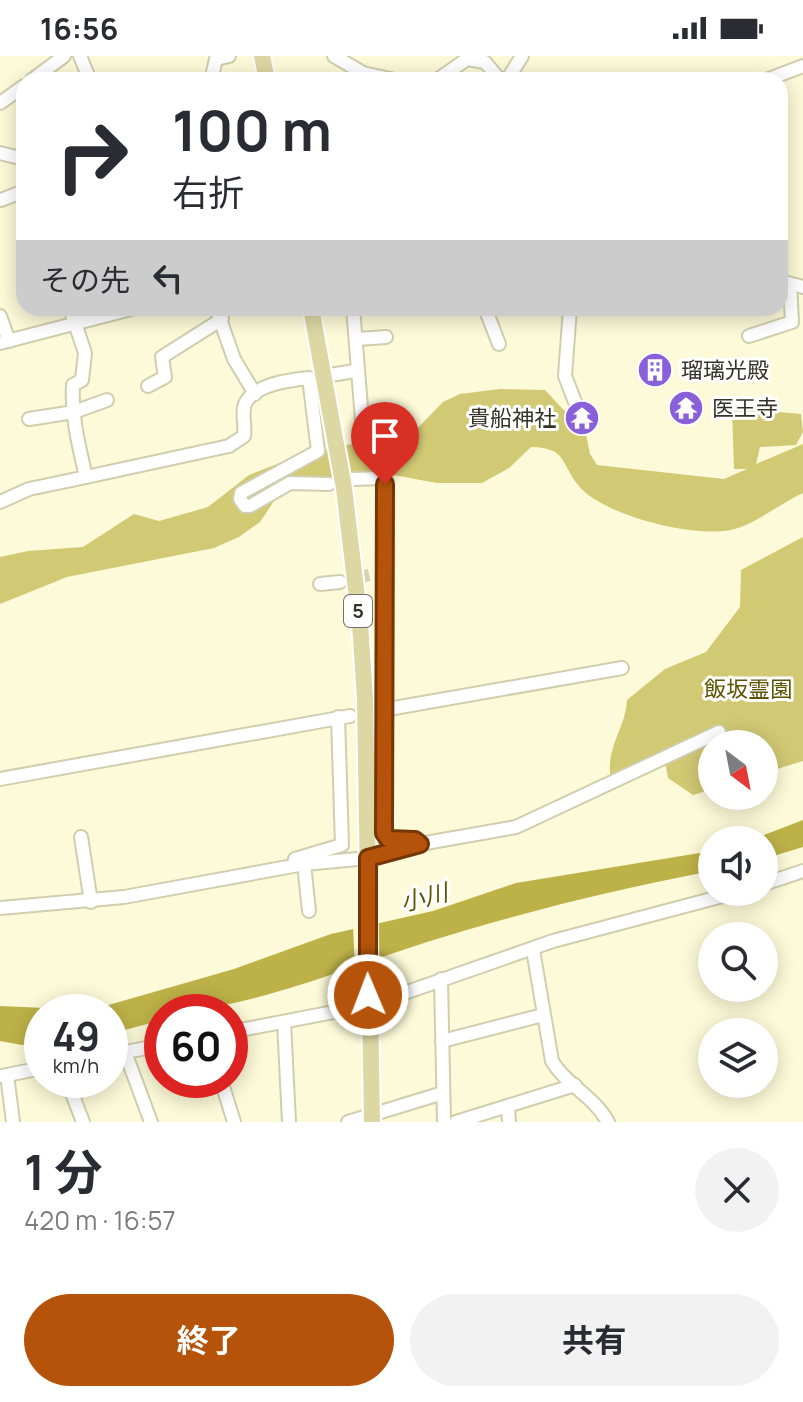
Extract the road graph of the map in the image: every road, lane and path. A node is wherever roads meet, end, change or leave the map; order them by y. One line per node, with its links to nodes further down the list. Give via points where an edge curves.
1 (64, 56): 4 (street)
2 (229, 56): 5 (street, via 216,59)
3 (334, 56): 6 (street)
4 (43, 72)
5 (213, 72)
6 (361, 72)
7 (448, 72): 8 (street, via 467,59 485,62)
8 (493, 72)
9 (791, 284): 20 (street, via 792,322)
10 (0, 316): 23 (street)
11 (74, 316): 19 (street)
12 (104, 316): 19 (street)
13 (215, 316): 27 (street, via 162,357 165,377)
14 (220, 316): 28 (street, via 234,359)
15 (313, 316): 26 (main road, 5)
16 (354, 316): 22 (street)
17 (488, 316): 24 (street)
18 (569, 316): 31 (street, via 565,376)
19 (77, 323): 23 (street); 30 (street, via 85,353 82,380 73,385)
20 (749, 336)
21 (386, 337): 22 (street)
22 (357, 339): 25 (street)
23 (4, 342)
24 (499, 344)
25 (355, 371): 26 (street); 33 (street)
26 (324, 376): 48 (main road, 5, via 360,623)
27 (148, 386)
28 (255, 394): 34 (street, via 245,404 246,432 239,441); 36 (street, via 309,378 318,451 241,493 242,502 250,506 290,483)
29 (107, 400): 30 (street)
30 (74, 412): 32 (street); 34 (street)
31 (579, 412)
32 (29, 419)
33 (363, 432)
34 (86, 477): 37 (street, via 29,489)
35 (353, 479): 38 (street, via 383,478)
36 (329, 484)
37 (0, 502)
38 (387, 571): 39 (street); 43 (street)
39 (373, 574)
40 (340, 582): 41 (street)
41 (320, 584)
42 (622, 668): 43 (street)
43 (380, 710): 47 (street, via 384,833 388,839)
44 (698, 742): 47 (street, via 524,825)
45 (0, 779): 50 (street, via 344,716 342,845 293,860)
46 (81, 837): 53 (street)
47 (420, 844): 48 (street)
48 (368, 858): 49 (street); 59 (main road, 5)
49 (304, 864): 50 (street); 56 (street)
50 (290, 867): 53 (street)
51 (803, 871): 52 (street)
52 (778, 879)
53 (91, 902): 55 (street)
54 (698, 903): 57 (street)
55 (0, 908)
56 (309, 911)
57 (533, 950): 58 (street); 60 (street)
58 (441, 979): 59 (street); 63 (street)
59 (369, 1000): 61 (street); 72 (main road, 5)
60 (543, 1015): 63 (street); 67 (street, via 552,1061)
61 (284, 1022): 62 (street); 77 (street)
62 (248, 1029)
63 (442, 1041): 68 (street)
64 (128, 1060): 75 (street)
65 (24, 1071): 66 (street)
66 (3, 1075): 73 (street)
67 (575, 1085): 71 (street); 82 (street, via 601,1108)
68 (443, 1093): 72 (street); 79 (street)
69 (74, 1098): 74 (street)
70 (227, 1098): 76 (street)
71 (508, 1106): 80 (street); 81 (street)
72 (372, 1118): 78 (street)
73 (13, 1122)
74 (83, 1122)
75 (151, 1122)
76 (234, 1122)
77 (289, 1122)
78 (348, 1122)
79 (444, 1122)
80 (456, 1122)
81 (509, 1122)
82 (608, 1122)

